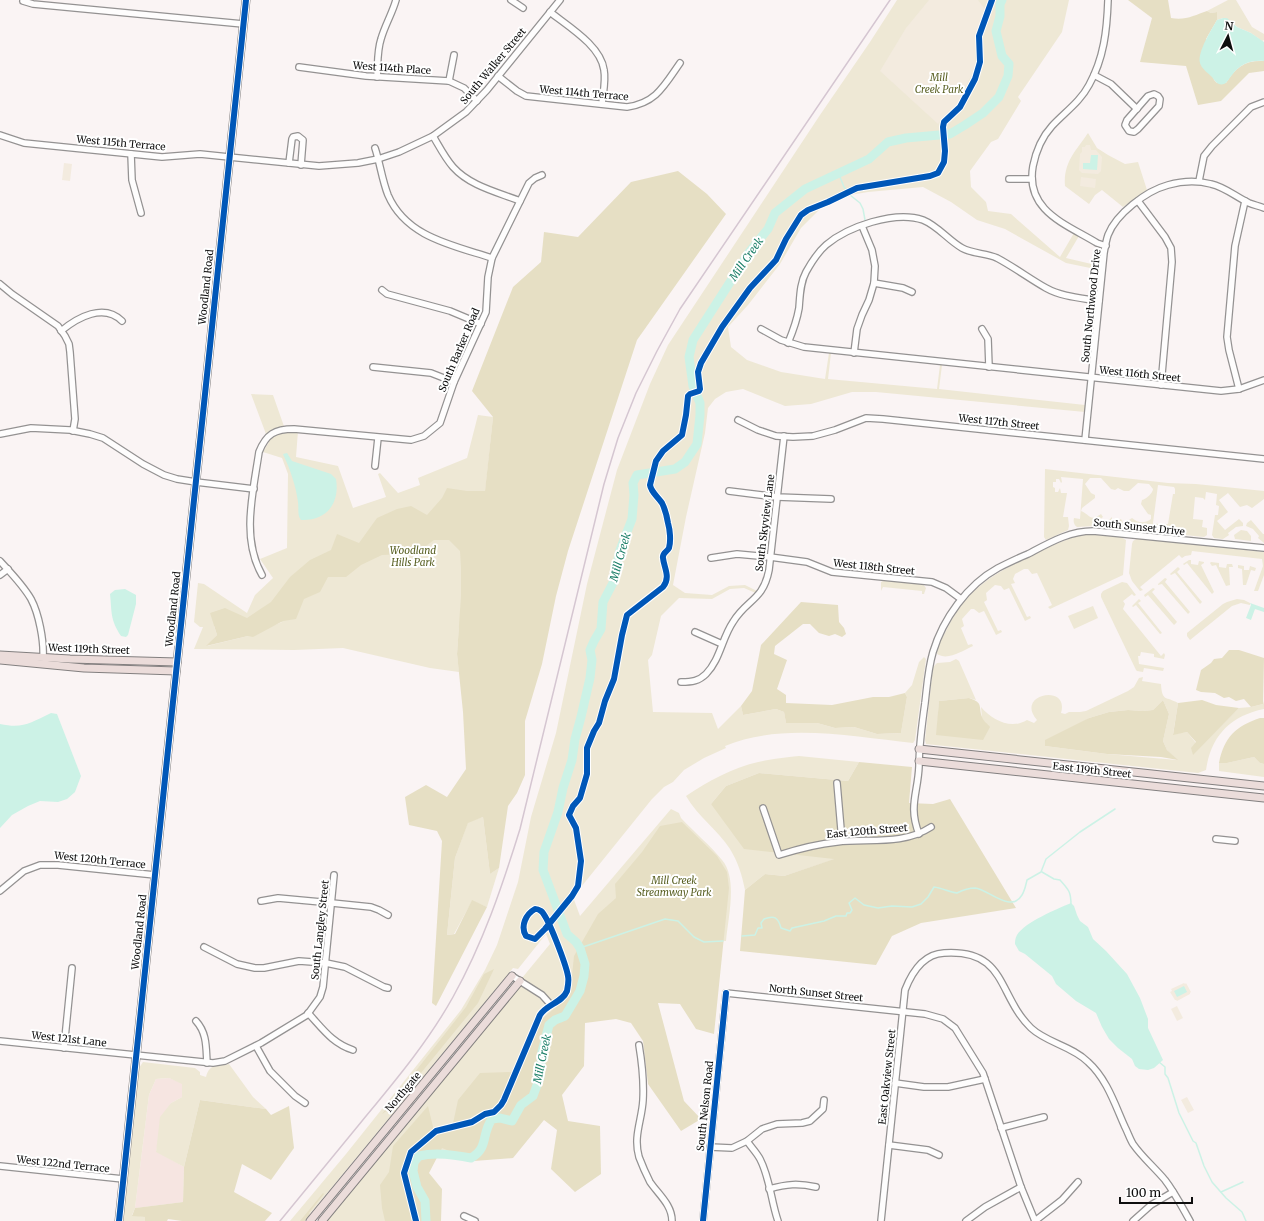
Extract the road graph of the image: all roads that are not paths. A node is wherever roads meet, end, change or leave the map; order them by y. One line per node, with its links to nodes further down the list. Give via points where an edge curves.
1 (246, 0): 9 (main road, Woodland Road)
2 (396, 0): 15 (street, via 381,39)
3 (511, 0): 7 (street)
4 (560, 0): 8 (street, South Walker Street)
5 (1108, 0): 13 (street, via 1106,39)
6 (23, 1): 9 (street)
7 (523, 8)
8 (550, 12): 14 (street, South Walker Street); 19 (street, via 600,56 605,79)
9 (243, 24): 25 (main road, Woodland Road)
10 (454, 56): 16 (street)
11 (680, 63): 19 (street, West 114th Terrace, via 663,88 650,100 627,107)
12 (299, 67): 15 (street, West 114th Place)
13 (1094, 75): 20 (street, via 1112,84); 31 (street, via 1081,97 1045,135 1034,158)
14 (498, 76): 17 (street, South Walker Street); 19 (street, West 114th Terrace, via 526,96)
15 (377, 77): 16 (street, West 114th Place)
16 (449, 81): 17 (street, West 114th Place, via 464,88)
17 (477, 101): 22 (street, South Walker Street)
18 (1264, 102): 32 (street, via 1251,107 1212,146 1204,156)
19 (602, 104)
20 (1137, 109): 20 (street, via 1150,95 1156,95 1160,99 1159,106 1138,129 1131,132 1125,123)
21 (0, 135): 24 (street, West 115th Terrace, via 24,143)
22 (433, 136): 26 (street, West 115th Terrace, via 399,152); 34 (street, via 448,160 462,175 480,186)
23 (375, 148): 26 (street)
24 (131, 154): 25 (street, West 115th Terrace, via 162,157 200,154); 37 (street, via 132,180)
25 (230, 157): 27 (street, West 115th Terrace); 68 (main road, Woodland Road)
26 (378, 158): 28 (street, West 115th Terrace, via 343,165); 40 (street, via 391,202 408,224 436,240)
27 (289, 164): 28 (street, West 115th Terrace); 28 (street, via 292,139 298,136 303,140)
28 (301, 164)
29 (542, 175): 34 (street, South Barker Road, via 528,183)
30 (1009, 179): 31 (street)
31 (1032, 179): 39 (street, via 1036,198 1049,214)
32 (1199, 181): 33 (street, South Northwood Drive, via 1167,185); 35 (street, South Northwood Drive, via 1213,184)
33 (1138, 200): 39 (street, South Northwood Drive, via 1123,212 1115,223 1108,235); 58 (street, via 1171,248 1172,268)
34 (520, 201): 40 (street, South Barker Road)
35 (1245, 201): 36 (street, South Northwood Drive); 59 (street, via 1235,246 1227,337)
36 (1264, 208)
37 (141, 212)
38 (862, 226): 41 (street, via 876,266); 45 (street, via 891,218 908,217 922,220 935,226 962,248 995,258 1047,289 1066,296); 51 (street, via 839,236 826,246 806,273 800,289 796,324)
39 (1106, 246): 45 (street, South Northwood Drive)
40 (492, 258): 47 (street, South Barker Road, via 486,312)
41 (874, 283): 44 (street); 52 (street, via 857,329)
42 (0, 284): 50 (street, via 58,326)
43 (382, 290): 47 (street, via 387,294 450,311)
44 (912, 292)
45 (1099, 301): 55 (street, South Northwood Drive)
46 (122, 321): 50 (street, via 111,313 96,314 78,319)
47 (481, 324): 57 (street, South Barker Road)
48 (760, 329): 51 (street, West 116th Street)
49 (982, 329): 54 (street, via 988,339)
50 (61, 331): 61 (street, via 69,344 70,352 75,418)
51 (788, 343): 52 (street, West 116th Street)
52 (854, 352): 54 (street, West 116th Street)
53 (373, 367): 57 (street, via 430,373)
54 (989, 367): 55 (street, West 116th Street)
55 (1092, 378): 58 (street, West 116th Street); 65 (street, South Northwood Drive)
56 (1264, 380): 59 (street, West 116th Street)
57 (454, 382): 64 (street, South Barker Road, via 440,423 424,436 411,440)
58 (1161, 385): 59 (street, West 116th Street, via 1220,391)
59 (1239, 389)
60 (738, 420): 63 (street, West 117th Street, via 758,430)
61 (73, 431): 62 (street, via 31,428); 68 (street, via 103,438 164,475)
62 (0, 434)
63 (784, 436): 65 (street, West 117th Street, via 813,436 866,418); 71 (street, South Skyview Lane)
64 (378, 438): 67 (street); 69 (street, South Barker Road, via 294,429 276,431 263,442 259,452)
65 (1085, 440): 66 (street, West 117th Street)
66 (1264, 459)
67 (375, 466)
68 (196, 482): 69 (street); 86 (main road, Woodland Road)
69 (254, 489): 79 (street, via 249,532 256,565)
70 (729, 491): 71 (street)
71 (777, 497): 72 (street); 74 (street, South Skyview Lane)
72 (831, 499)
73 (1264, 548): 80 (street, South Sunset Drive, via 1083,531 1062,537 997,568)
74 (770, 557): 75 (street, West 118th Street, via 737,554); 80 (street, West 118th Street, via 807,562 832,572 932,582); 82 (street, South Skyview Lane, via 768,576 763,588 734,620)
75 (711, 558)
76 (0, 561): 77 (street)
77 (8, 569): 78 (street); 84 (street, via 32,600 42,633)
78 (0, 575)
79 (262, 575)
80 (962, 599): 89 (street, South Sunset Drive, via 947,620 933,652)
81 (694, 632): 82 (street)
82 (722, 644): 88 (street, South Skyview Lane, via 714,664 707,673 699,680)
83 (0, 655): 84 (main road, West 119th Street)
84 (43, 657): 86 (main road, West 119th Street)
85 (0, 660): 87 (main road, West 119th Street, via 84,668)
86 (177, 662): 87 (main road, Woodland Road)
87 (176, 671): 100 (main road, Woodland Road)
88 (681, 682)
89 (919, 749): 90 (street, South Sunset Drive); 92 (main road, East 119th Street)
90 (919, 761): 93 (main road, East 119th Street); 96 (street, South Sunset Drive, via 913,808)
91 (837, 783): 98 (street)
92 (1264, 786)
93 (1264, 798)
94 (763, 808): 98 (street, East 120th Street, via 779,855)
95 (931, 827): 96 (street, East 120th Street)
96 (918, 834): 98 (street, East 120th Street, via 894,839)
97 (1216, 839): 99 (street)
98 (842, 841)
99 (1235, 841)
100 (155, 874): 102 (street, West 120th Terrace, via 49,864 24,871); 122 (main road, Woodland Road)
101 (334, 875): 104 (street, South Langley Street)
102 (2, 890)
103 (261, 901): 104 (street, via 278,898)
104 (332, 903): 105 (street, via 371,908); 107 (street, South Langley Street)
105 (388, 915)
106 (204, 947): 107 (street, via 237,964 255,968 299,961)
107 (326, 963): 111 (street, via 345,967); 115 (street, South Langley Street, via 322,992)
108 (72, 968): 120 (street)
109 (512, 976): 110 (street); 143 (main road, Northgate)
110 (520, 980): 113 (street, via 542,995); 144 (main road, Northgate)
111 (388, 988)
112 (726, 993): 114 (street, North Sunset Street); 132 (street, South Nelson Road)
113 (551, 1005)
114 (903, 1011): 124 (street, North Sunset Street, via 934,1015 949,1022 961,1037); 125 (street, East Oakview Street); 140 (street, East Oakview Street, via 909,981 917,967 926,959 941,953 955,952 969,954 988,963 1001,980 1020,1016 1031,1027 1046,1038 1079,1054 1095,1069 1132,1143)
115 (308, 1013): 119 (street, South Langley Street); 121 (street, via 333,1041)
116 (196, 1021): 123 (street, via 204,1034)
117 (0, 1041): 120 (street, West 121st Lane)
118 (639, 1045): 146 (street, via 643,1096 637,1148 643,1168 670,1210)
119 (256, 1046): 123 (street, South Langley Street, via 225,1061); 127 (street, via 270,1071)
120 (64, 1048): 122 (street, West 121st Lane)
121 (353, 1050)
122 (136, 1055): 123 (street, South Langley Street); 135 (main road, Woodland Road)
123 (207, 1063)
124 (985, 1079): 125 (street, via 948,1087); 129 (street, North Sunset Street)
125 (895, 1083): 131 (street, East Oakview Street)
126 (824, 1100): 130 (street, via 824,1109 810,1121 777,1124 762,1129)
127 (305, 1103)
128 (1044, 1117): 129 (street)
129 (1001, 1128): 138 (street, North Sunset Street)
130 (747, 1141): 132 (street, via 732,1148); 139 (street, via 766,1173)
131 (889, 1145): 133 (street, via 928,1150); 149 (street, East Oakview Street)
132 (710, 1147): 147 (street, South Nelson Road)
133 (939, 1155)
134 (0, 1166): 135 (street, West 122nd Terrace)
135 (123, 1179): 142 (main road, Woodland Road)
136 (1078, 1182): 151 (street, via 1062,1200)
137 (816, 1187): 139 (street, via 796,1184)
138 (1021, 1187): 150 (street); 151 (street, North Sunset Street)
139 (769, 1189): 148 (street)
140 (1173, 1192): 152 (street, via 1150,1205); 153 (street, East Oakview Street)
141 (464, 1216): 145 (street)
142 (119, 1221)
143 (310, 1221)
144 (322, 1221)
145 (475, 1221)
146 (672, 1221)
147 (703, 1221)
148 (778, 1221)
149 (881, 1221)
150 (966, 1221)
151 (1035, 1221)
152 (1133, 1221)
153 (1190, 1221)

